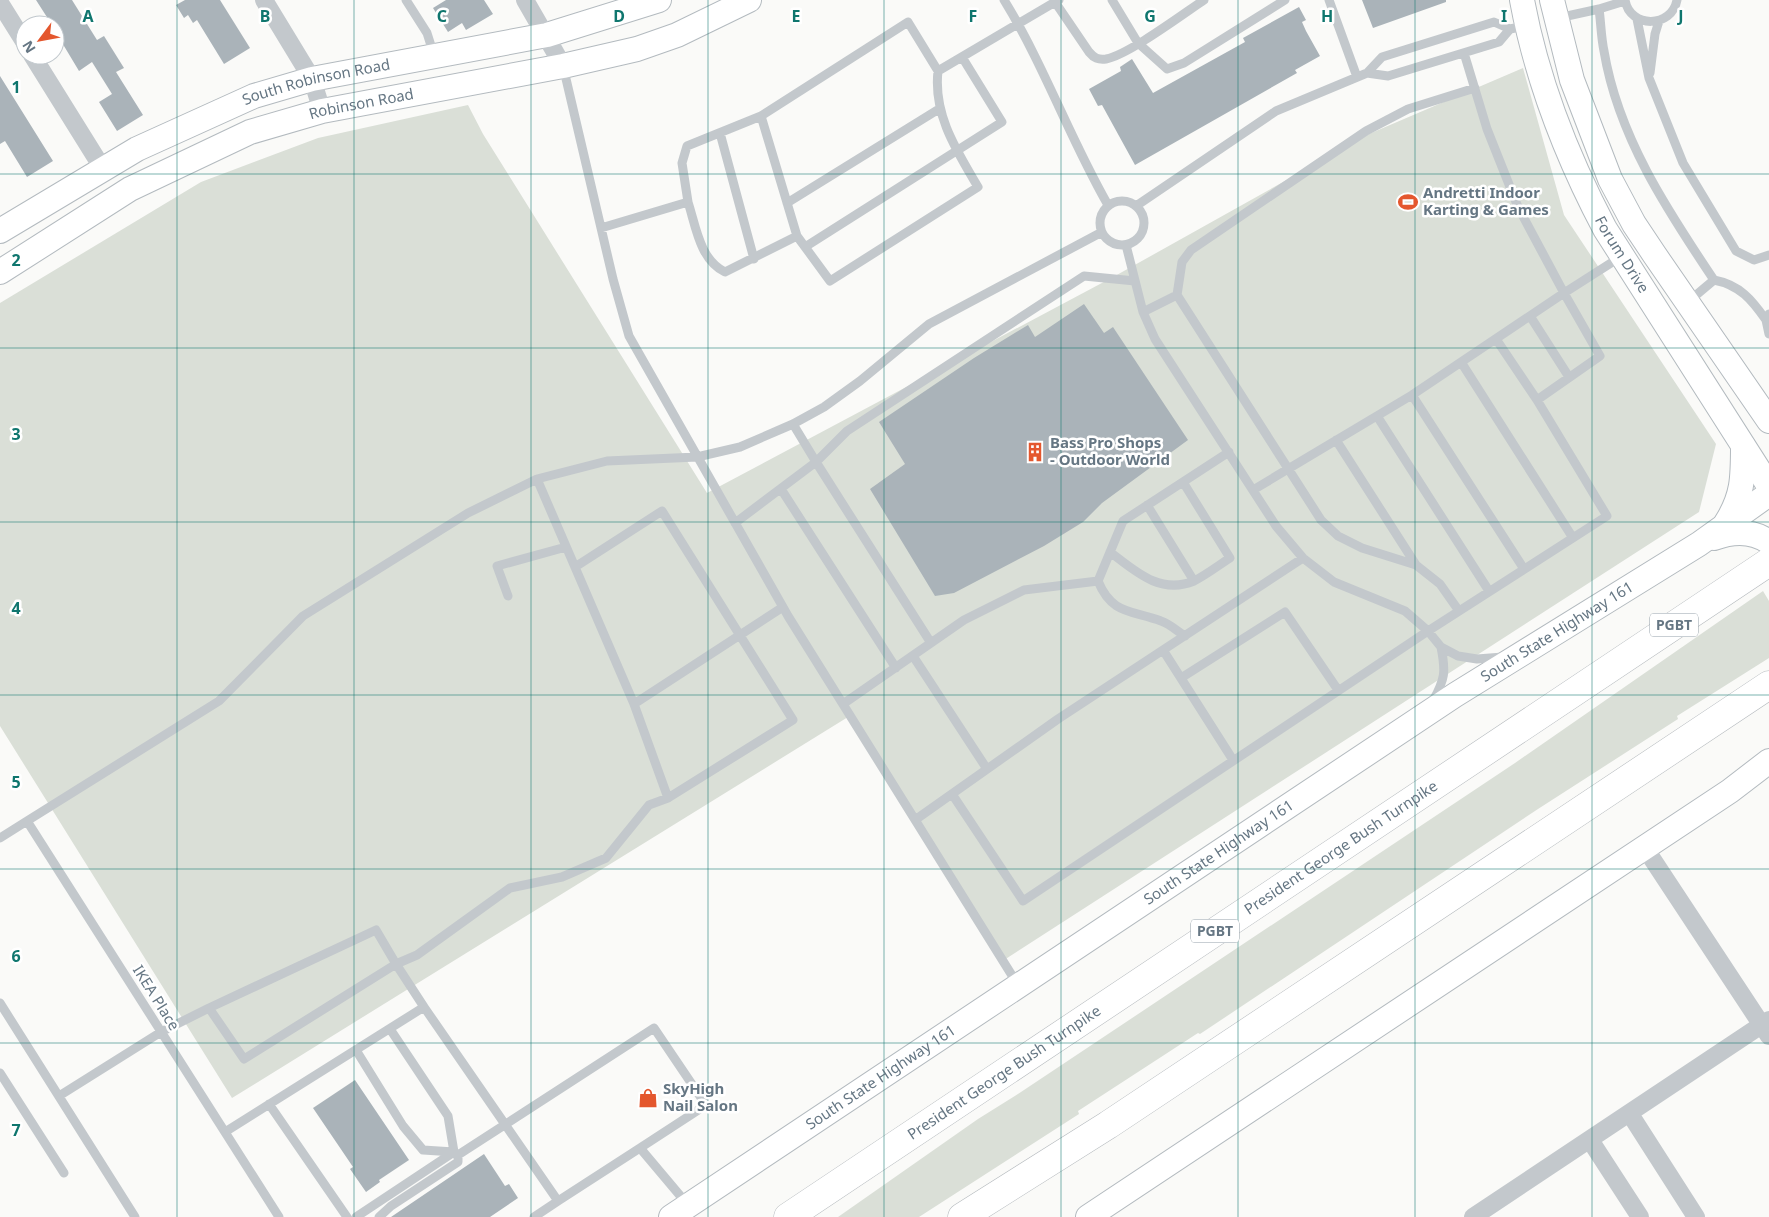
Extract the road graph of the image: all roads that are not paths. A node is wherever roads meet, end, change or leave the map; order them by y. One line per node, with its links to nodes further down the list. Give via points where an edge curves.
1 (264, 0): 34 (street)
2 (406, 0): 26 (lane, via 427,33)
3 (525, 0): 23 (street)
4 (749, 0): 29 (street, Robinson Road, via 677,35 637,49)
5 (1004, 0): 20 (lane)
6 (1204, 0): 24 (lane)
7 (1285, 0): 24 (lane, via 1176,68 1167,69 1159,64)
8 (1329, 0): 32 (lane)
9 (1522, 0): 21 (street, Forum Drive)
10 (1677, 0): 19 (lane, via 1672,13)
11 (1057, 1): 20 (lane); 24 (lane, via 1093,57 1108,59)
12 (1114, 1): 24 (lane)
13 (1625, 1): 17 (lane); 18 (lane)
14 (648, 2): 23 (street, South Robinson Road)
15 (0, 3): 22 (street)
16 (1554, 9): 17 (lane); 21 (street); 60 (street, Forum Drive, via 1575,88 1610,179 1634,224)
17 (1599, 9): 56 (lane, via 1604,51 1618,105 1639,159)
18 (1637, 19): 19 (lane); 33 (lane)
19 (1659, 21): 33 (lane)
20 (1019, 24): 27 (lane); 44 (lane)
21 (1519, 27): 25 (lane, via 1499,42); 31 (lane, via 1494,22 1382,57); 53 (street, Forum Drive, via 1564,144 1597,214)
22 (15, 28)
23 (547, 35): 26 (street, South Robinson Road); 29 (street)
24 (1138, 43)
25 (1464, 53): 31 (lane, via 1388,76); 35 (lane)
26 (434, 56): 34 (street, South Robinson Road)
27 (962, 57): 30 (lane); 40 (lane, via 1002,122)
28 (38, 65): 41 (street)
29 (563, 66): 37 (street, Robinson Road); 46 (lane)
30 (938, 71): 36 (lane); 38 (lane, via 908,22)
31 (1367, 73): 32 (lane)
32 (1357, 77): 45 (lane, via 1276,111)
33 (1649, 78): 52 (lane, via 1683,163 1736,251 1754,260)
34 (312, 79): 37 (street); 41 (street, South Robinson Road, via 254,96 137,148)
35 (1475, 88): 58 (lane, via 1487,129 1518,207); 59 (lane, via 1408,109 1366,130 1235,219 1192,250 1182,262)
36 (939, 109): 40 (lane); 43 (lane)
37 (322, 110): 55 (street, Robinson Road, via 250,132 130,189)
38 (761, 116): 39 (lane); 43 (lane)
39 (720, 133): 42 (lane, via 687,146 682,163); 54 (lane)
40 (957, 152): 51 (lane); 51 (lane, via 978,187 830,281)
41 (103, 169): 47 (street, South Robinson Road)
42 (688, 202): 46 (lane); 54 (lane, via 706,257 714,267 726,272)
43 (787, 204): 49 (lane)
44 (1108, 205): 45 (lane, via 1122,201); 48 (lane, via 1100,218)
45 (1136, 206): 50 (lane, via 1144,225 1138,238)
46 (601, 228): 76 (lane, via 629,336)
47 (0, 231)
48 (1102, 232): 50 (lane, via 1112,243); 72 (lane, via 929,324 824,408)
49 (797, 236): 51 (lane); 54 (lane)
50 (1126, 245): 57 (lane)
51 (805, 247)
52 (1769, 255)
53 (1622, 256): 58 (lane); 74 (street, Forum Drive)
54 (754, 259)
55 (0, 272)
56 (1714, 280): 60 (lane); 63 (lane, via 1739,288)
57 (1135, 281): 61 (lane); 77 (lane, via 1084,276 847,431)
58 (1564, 293): 62 (lane); 67 (lane, via 1600,356)
59 (1177, 295): 61 (lane); 78 (lane)
60 (1686, 302): 71 (street, Forum Drive)
61 (1143, 312): 75 (lane, via 1154,338)
62 (1530, 316): 65 (lane); 67 (lane)
63 (1767, 317): 64 (lane)
64 (1769, 334)
65 (1496, 338): 66 (lane); 69 (lane)
66 (1462, 362): 68 (lane); 88 (lane)
67 (1570, 377): 69 (lane)
68 (1412, 395): 70 (lane); 97 (lane)
69 (1537, 400): 88 (lane, via 1607,516)
70 (1377, 416): 73 (lane); 100 (lane)
71 (1769, 422)
72 (793, 424): 76 (lane, via 740,446); 77 (lane)
73 (1336, 440): 78 (lane); 95 (lane)
74 (1743, 446): 81 (street, Forum Drive); 87 (street, via 1742,490)
75 (1229, 452): 80 (lane); 83 (lane)
76 (697, 456): 79 (lane, via 607,461); 86 (lane)
77 (816, 462): 82 (lane); 107 (lane)
78 (1288, 468): 83 (lane); 95 (lane, via 1321,520 1338,536 1362,548)
79 (537, 479): 91 (lane); 125 (lane, via 468,514 303,616 220,701)
80 (1182, 482): 85 (lane); 99 (lane, via 1230,558)
81 (1769, 486)
82 (781, 489): 86 (lane); 112 (lane)
83 (1253, 490): 93 (lane, via 1276,526)
84 (1769, 494): 87 (street, South State Highway 161)
85 (1146, 505): 92 (lane, via 1122,520); 99 (lane)
86 (735, 523): 102 (lane)
87 (1724, 527): 90 (street, South State Highway 161)
88 (1573, 538): 97 (lane)
89 (1769, 542): 90 (street, via 1748,533 1728,533)
90 (1699, 544): 111 (street, South State Highway 161)
91 (566, 547): 94 (lane); 101 (lane, via 497,566)
92 (1110, 552): 98 (lane); 99 (lane, via 1150,581 1173,586)
93 (1303, 558): 104 (lane, via 1334,582 1405,611); 106 (lane)
94 (575, 566): 105 (lane, via 662,511); 116 (lane)
95 (1416, 566): 103 (lane, via 1440,584)
96 (1760, 567): 148 (highway, President George Bush Turnpike / PGBT)
97 (1524, 569): 100 (lane)
98 (1098, 581): 106 (lane, via 1111,602 1128,613 1162,621); 107 (lane, via 1024,590 964,620)
99 (1194, 581)
100 (1490, 591): 103 (lane)
101 (508, 596)
102 (783, 607): 105 (lane); 117 (lane)
103 (1459, 611): 104 (lane)
104 (1428, 631): 108 (lane); 115 (lane)
105 (741, 634): 116 (lane); 123 (lane, via 793,720)
106 (1185, 636): 109 (lane)
107 (931, 643): 110 (lane)
108 (1441, 647): 111 (lane, via 1458,656 1477,659); 118 (lane, via 1445,667 1443,682)
109 (1163, 650): 113 (lane); 121 (lane)
110 (913, 656): 112 (lane); 121 (lane)
111 (1517, 656): 118 (street, South State Highway 161)
112 (896, 668): 117 (lane)
113 (1181, 678): 115 (lane, via 1285,612); 119 (lane)
114 (1769, 685): 141 (highway)
115 (1338, 690): 119 (lane)
116 (634, 704): 123 (lane)
117 (843, 704): 124 (lane)
118 (1427, 714): 129 (street, South State Highway 161)
119 (1234, 760): 122 (lane, via 1024,901)
120 (1769, 761): 127 (street)
121 (987, 769): 122 (lane)
122 (952, 794): 124 (lane)
123 (668, 798): 128 (lane, via 649,805 606,858 562,877 510,888 417,954)
124 (915, 820): 129 (lane)
125 (27, 821): 126 (lane); 135 (lane, IKEA Place)
126 (0, 838)
127 (1645, 848): 133 (street); 151 (street)
128 (396, 964): 131 (lane); 132 (lane, via 376,930); 132 (lane, via 244,1059)
129 (1018, 986): 150 (street, South State Highway 161)
130 (0, 1003): 138 (lane)
131 (424, 1007): 134 (lane); 142 (lane)
132 (209, 1008): 135 (lane)
133 (1767, 1027): 140 (street)
134 (390, 1029): 136 (lane); 146 (lane, via 448,1116)
135 (162, 1032): 138 (lane); 143 (lane, IKEA Place)
136 (356, 1050): 139 (lane); 146 (lane, via 403,1126 423,1150)
137 (0, 1073): 147 (lane)
138 (59, 1096): 152 (lane)
139 (269, 1104): 143 (lane); 154 (lane)
140 (1630, 1114): 144 (street); 164 (street)
141 (1108, 1125): 160 (highway); 161 (highway)
142 (506, 1126): 145 (lane, via 654,1028 706,1104); 146 (lane); 149 (lane)
143 (225, 1132): 153 (lane, IKEA Place)
144 (1590, 1140): 162 (street); 163 (street)
145 (640, 1148): 149 (lane); 150 (lane)
146 (456, 1153): 155 (lane); 156 (lane, via 458,1162)
147 (64, 1173)
148 (833, 1186): 158 (highway); 159 (highway, President George Bush Turnpike / PGBT)
149 (558, 1200): 157 (lane)
150 (680, 1211)
151 (1097, 1215)
152 (135, 1217)
153 (279, 1217)
154 (347, 1217)
155 (356, 1217)
156 (379, 1217)
157 (534, 1217)
158 (772, 1217)
159 (788, 1217)
160 (962, 1217)
161 (994, 1217)
162 (1473, 1217)
163 (1640, 1217)
164 (1696, 1217)

